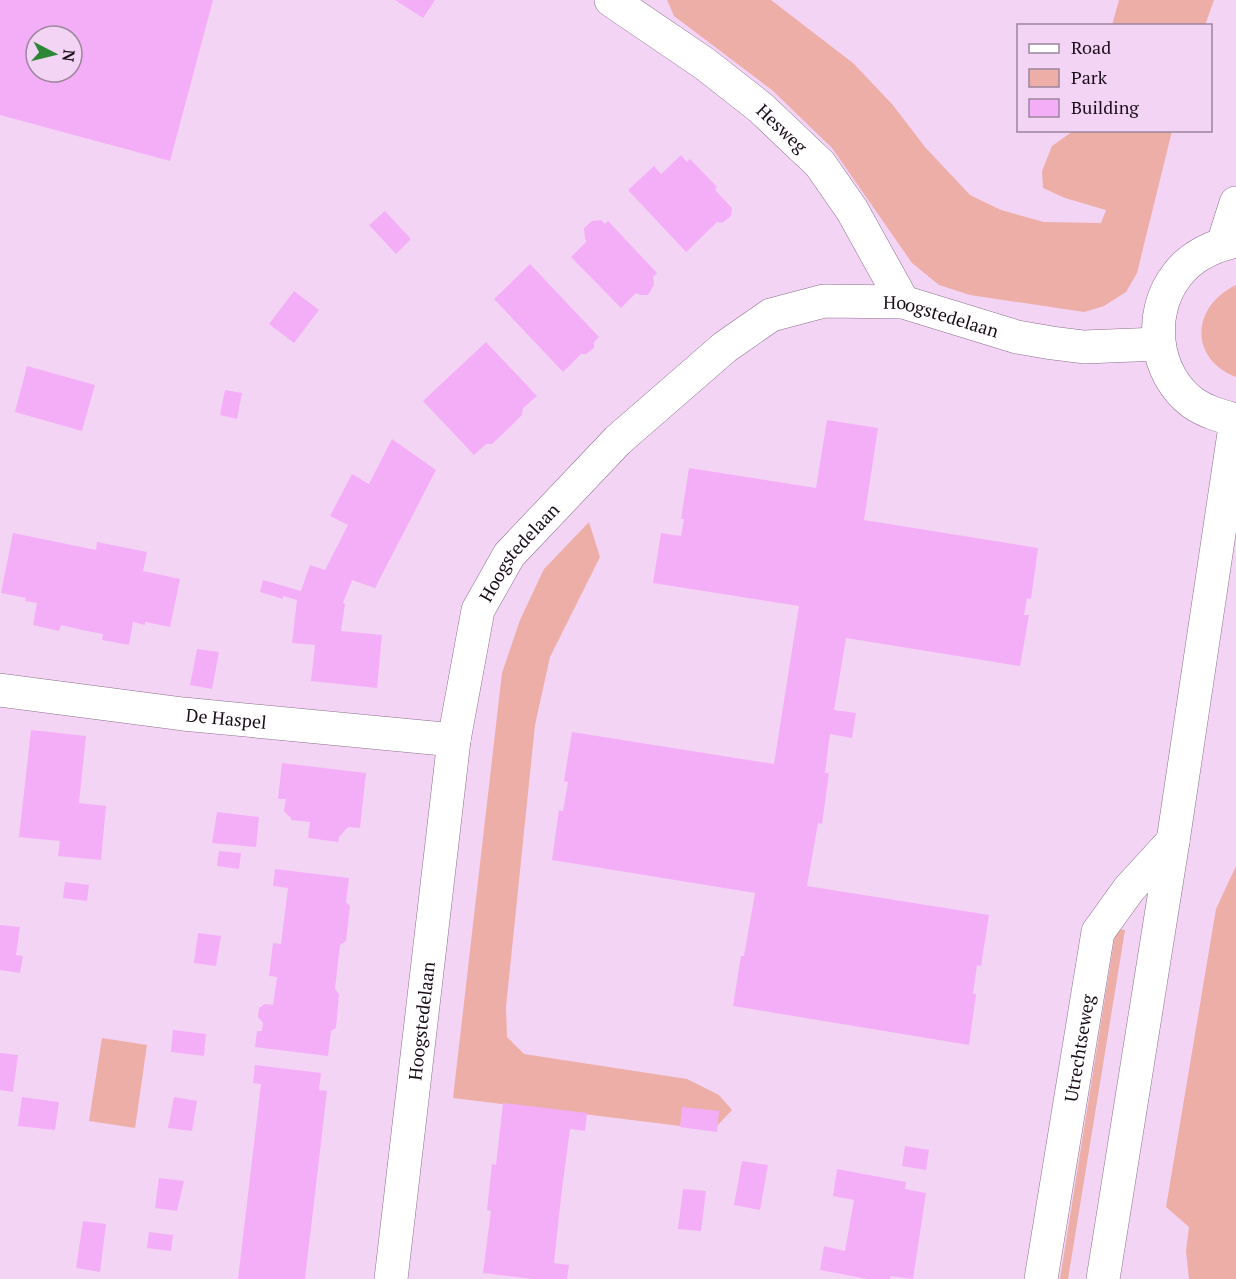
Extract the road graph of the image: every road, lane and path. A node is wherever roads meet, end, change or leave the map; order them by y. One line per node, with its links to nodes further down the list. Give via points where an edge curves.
1 (611, 0): 4 (street, Hesweg, via 705,64 761,108 820,164 852,210)
2 (1236, 203): 3 (street)
3 (1229, 243): 5 (street, via 1206,251 1177,275 1158,319)
4 (903, 302): 5 (street, Hoogstedelaan, via 1017,337 1052,343 1084,347); 8 (street, Hoogstedelaan, via 824,301 771,315 725,347 618,440 509,555 478,610)
5 (1159, 344): 6 (street, via 1165,367 1193,403)
6 (1236, 420): 9 (street)
7 (0, 690): 8 (street, De Haspel, via 183,714)
8 (454, 740): 10 (street, Hoogstedelaan)
9 (1173, 842): 11 (street, Utrechtseweg, via 1129,889 1098,932); 12 (street)
10 (391, 1279)
11 (1041, 1279)
12 (1103, 1279)

